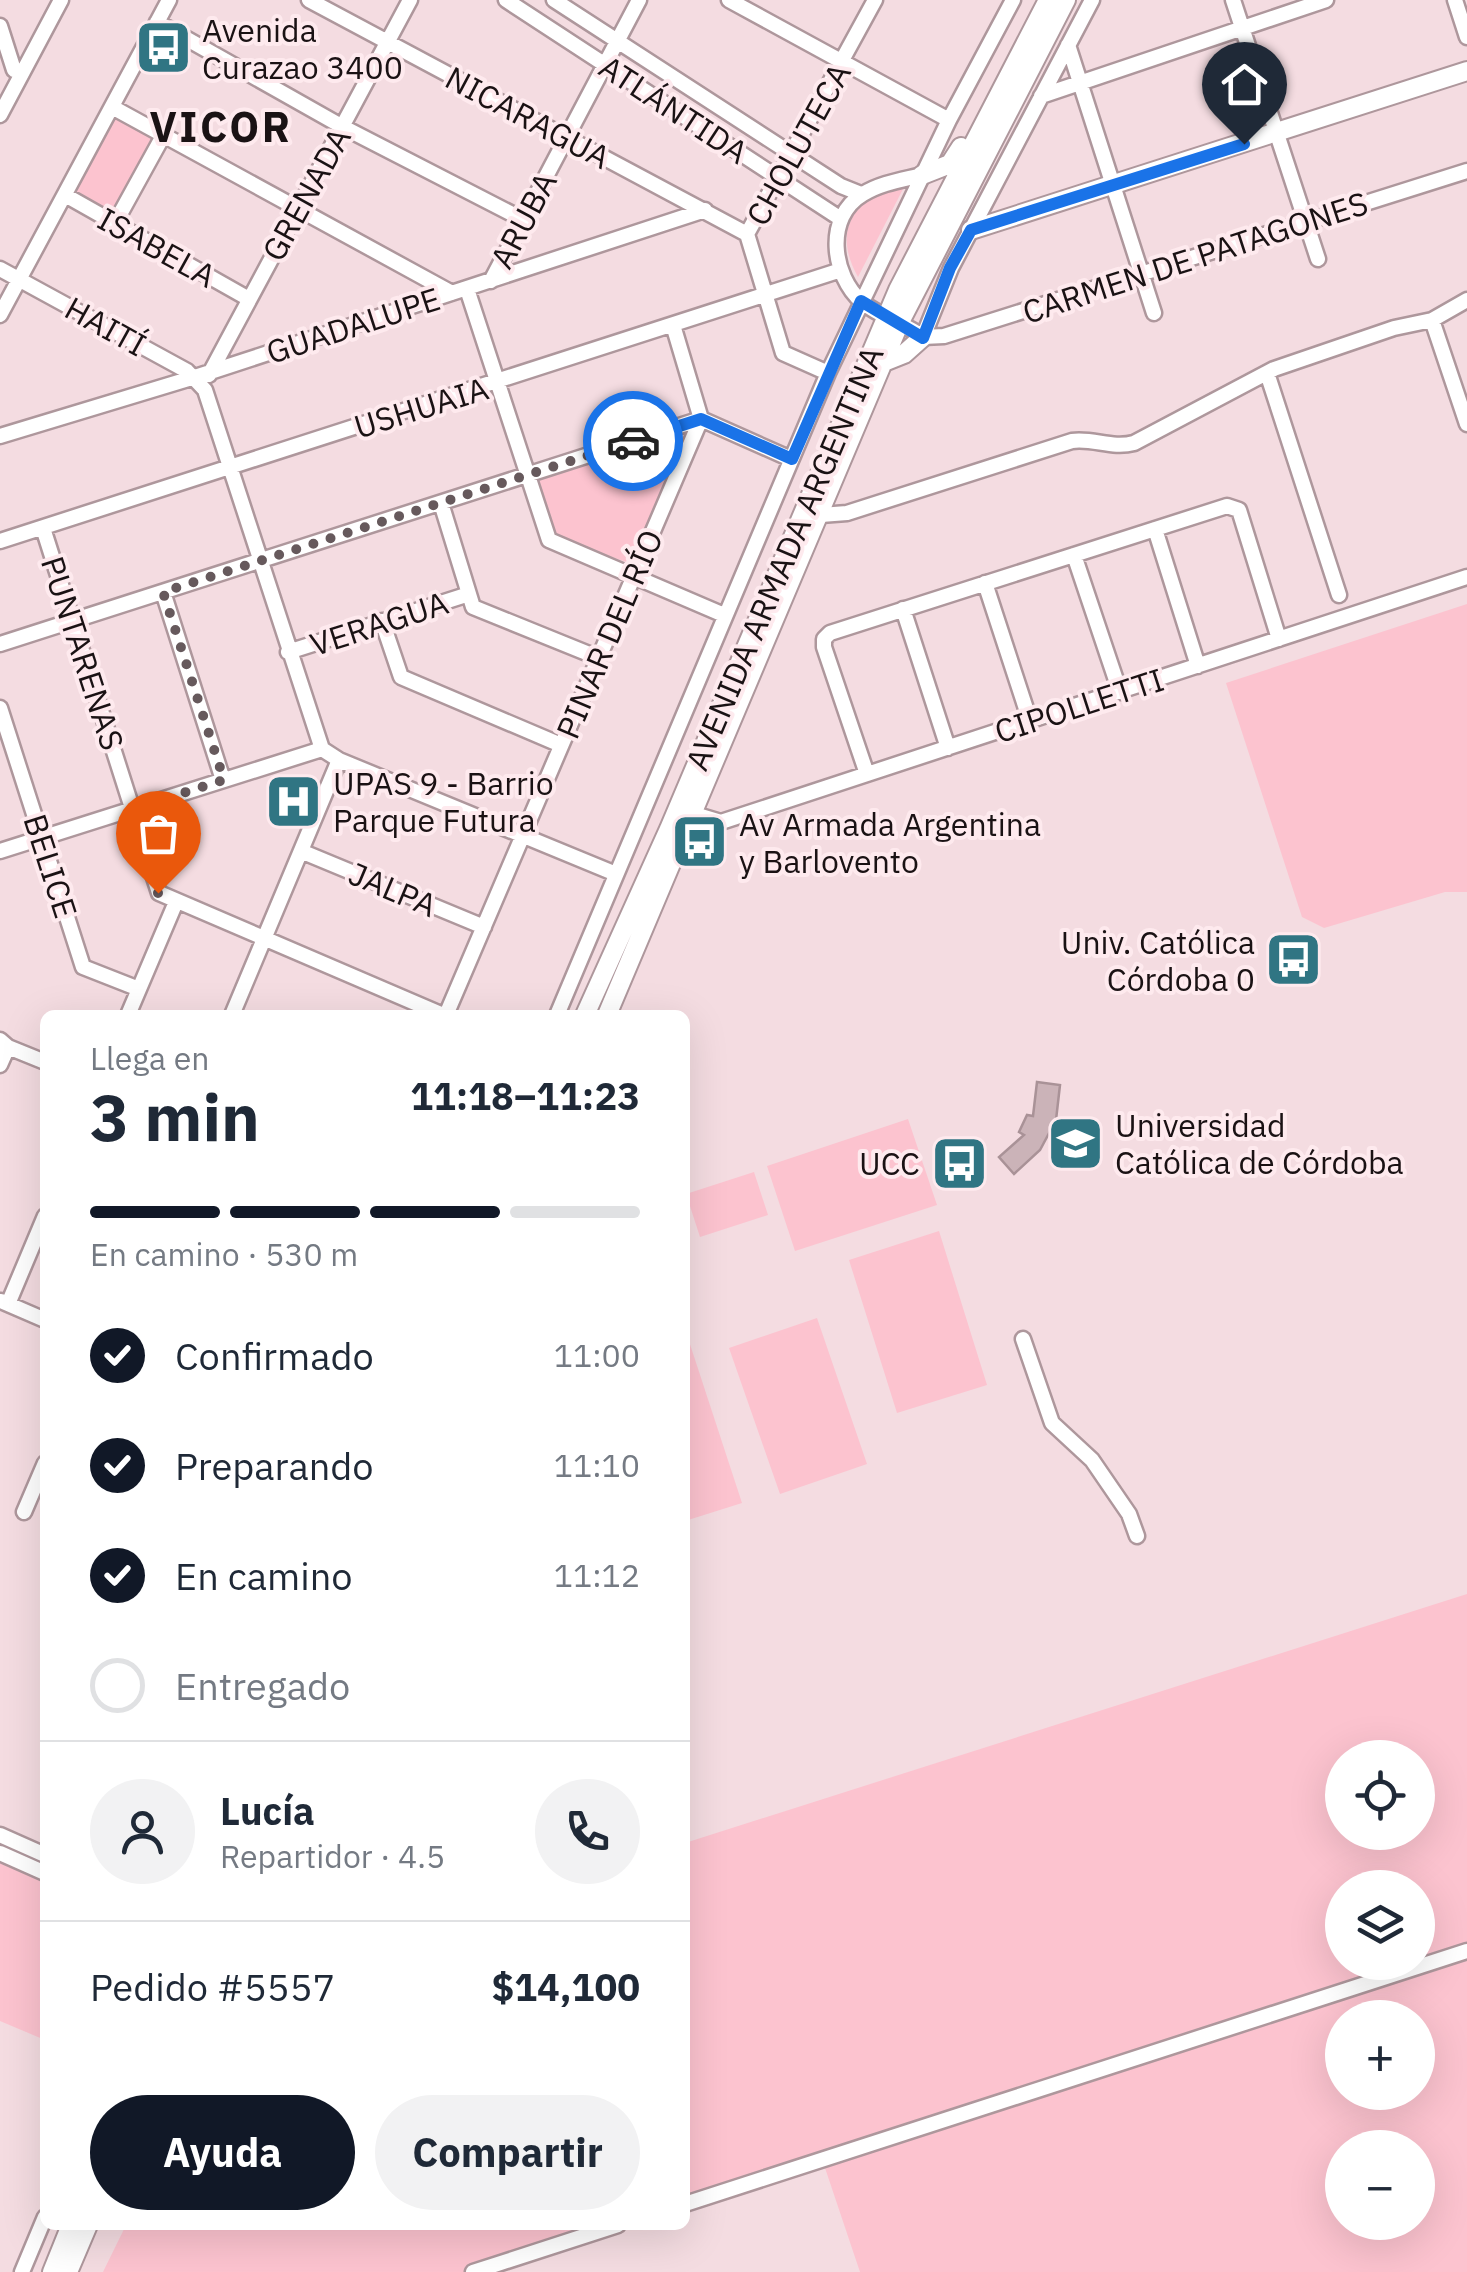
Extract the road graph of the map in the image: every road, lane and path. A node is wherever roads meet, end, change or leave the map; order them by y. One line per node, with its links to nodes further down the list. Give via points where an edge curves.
1 (61, 0): 26 (street)
2 (169, 0): 17 (street)
3 (309, 0): 21 (street, NICARAGUA)
4 (410, 0): 21 (street, GRENADA)
5 (506, 0): 25 (street, ATLÁNTIDA)
6 (554, 0): 22 (street, ATLÁNTIDA)
7 (639, 0): 22 (street, ARUBA)
8 (729, 0): 24 (street)
9 (875, 0): 24 (street, CHOLUTECA)
10 (1013, 0): 33 (street, AVENIDA ARMADA ARGENTINA)
11 (1048, 0): 29 (main road, AVENIDA ARMADA ARGENTINA)
12 (1066, 0): 66 (main road, AVENIDA ARMADA ARGENTINA)
13 (1092, 0): 23 (street, AVENIDA ARMADA ARGENTINA)
14 (1233, 0): 19 (street)
15 (1326, 0): 19 (street)
16 (1455, 0): 20 (street)
17 (158, 22): 31 (street); 34 (street)
18 (0, 26): 26 (street)
19 (1242, 28): 28 (street); 35 (street)
20 (1467, 38)
21 (388, 42): 34 (street, GRENADA); 37 (street, NICARAGUA)
22 (618, 42): 25 (street, ARUBA); 38 (street, ATLÁNTIDA)
23 (1068, 45): 28 (street); 30 (street, AVENIDA ARMADA ARGENTINA)
24 (842, 62): 33 (street); 38 (street, CHOLUTECA)
25 (605, 64): 37 (street, ARUBA); 40 (street, ATLÁNTIDA)
26 (13, 71): 32 (street)
27 (1467, 71): 35 (main road)
28 (1081, 82): 30 (street); 42 (street)
29 (1003, 84): 41 (main road, via 954,159); 66 (main road, AVENIDA ARMADA ARGENTINA)
30 (1041, 96): 51 (street, AVENIDA ARMADA ARGENTINA)
31 (112, 107): 36 (street); 43 (street)
32 (0, 115)
33 (949, 120): 41 (street, AVENIDA ARMADA ARGENTINA)
34 (343, 127): 45 (street, GRENADA); 47 (street)
35 (1277, 133): 42 (main road); 49 (street)
36 (163, 136): 45 (street); 50 (street)
37 (567, 137): 46 (street, NICARAGUA); 47 (street, ARUBA)
38 (793, 155): 40 (street, CHOLUTECA); 44 (street, ATLÁNTIDA)
39 (1467, 170): 49 (street, CARMEN DE PATAGONES)
40 (780, 176): 48 (street, ATLÁNTIDA); 52 (street, CHOLUTECA)
41 (922, 176): 44 (street); 63 (street, AVENIDA ARMADA ARGENTINA)
42 (1114, 186): 51 (main road); 56 (street)
43 (65, 194): 50 (street, ISABELA); 57 (street)
44 (861, 194): 48 (street)
45 (297, 209): 59 (street); 61 (street, GRENADA)
46 (705, 210): 52 (street, NICARAGUA); 58 (street, GUADALUPE)
47 (522, 219): 58 (street, ARUBA)
48 (841, 219): 55 (street)
49 (1304, 222): 53 (street); 56 (street, CARMEN DE PATAGONES)
50 (114, 225): 61 (street, ISABELA)
51 (971, 230): 69 (street, AVENIDA ARMADA ARGENTINA)
52 (747, 234): 60 (street, CHOLUTECA)
53 (1318, 259)
54 (0, 269): 57 (street, HAITÍ)
55 (841, 270): 60 (street, USHUAIA); 63 (street)
56 (1141, 274): 64 (street); 69 (street, CARMEN DE PATAGONES)
57 (20, 278): 65 (street); 73 (street, HAITÍ)
58 (491, 281): 59 (street, GUADALUPE)
59 (460, 291): 73 (street, GUADALUPE); 74 (street)
60 (764, 296): 68 (street, USHUAIA); 71 (street, CHOLUTECA, via 780,349)
61 (249, 299): 73 (street, GRENADA)
62 (1467, 300): 67 (street)
63 (861, 301): 66 (street); 71 (street, AVENIDA ARMADA ARGENTINA)
64 (1154, 312)
65 (0, 315)
66 (894, 319): 69 (street); 70 (main road, AVENIDA ARMADA ARGENTINA); 128 (main road, AVENIDA ARMADA ARGENTINA)
67 (1432, 320): 72 (street); 76 (street)
68 (673, 325): 74 (street, USHUAIA); 75 (street)
69 (923, 338): 70 (main road)
70 (884, 362): 82 (main road, AVENIDA ARMADA ARGENTINA)
71 (828, 373): 78 (street, AVENIDA ARMADA ARGENTINA)
72 (1267, 373): 82 (street, via 1134,442 1072,441); 92 (street)
73 (203, 374): 77 (street, GUADALUPE); 79 (street, HAITÍ)
74 (498, 383): 79 (street, USHUAIA); 80 (street)
75 (701, 419): 78 (street); 80 (street); 88 (street, PINAR DEL RÍO)
76 (1467, 424)
77 (0, 436)
78 (792, 459): 95 (street, AVENIDA ARMADA ARGENTINA)
79 (229, 467): 83 (street, USHUAIA); 87 (street, HAITÍ)
80 (528, 475): 81 (street); 88 (street, via 553,543)
81 (440, 503): 87 (street); 93 (street)
82 (820, 516): 113 (main road, AVENIDA ARMADA ARGENTINA)
83 (43, 528): 85 (street, USHUAIA); 96 (street, PUNTARENAS)
84 (1155, 529): 86 (street); 98 (street, via 1227,506 1239,510); 102 (street)
85 (0, 542)
86 (1074, 555): 90 (street); 103 (street)
87 (259, 561): 91 (street); 100 (street, HAITÍ)
88 (634, 576): 95 (street); 101 (street, PINAR DEL RÍO)
89 (1467, 578): 98 (street, CIPOLLETTI)
90 (985, 583): 94 (street); 105 (street)
91 (163, 592): 96 (street); 111 (street)
92 (1340, 595)
93 (471, 600): 97 (street, VERAGUA); 101 (street)
94 (903, 609): 107 (street); 110 (street, via 824,639)
95 (724, 615): 118 (street, AVENIDA ARMADA ARGENTINA)
96 (73, 621): 99 (street); 112 (street, PUNTARENAS)
97 (382, 621): 100 (street, VERAGUA); 106 (street, via 401,677)
98 (1280, 639): 102 (street, CIPOLLETTI)
99 (0, 644)
100 (288, 652): 108 (street, HAITÍ)
101 (598, 658): 106 (street, PINAR DEL RÍO)
102 (1198, 666): 103 (street, CIPOLLETTI)
103 (1120, 692): 105 (street, CIPOLLETTI)
104 (0, 708): 115 (street, BELICE)
105 (1030, 721): 107 (street, CIPOLLETTI)
106 (561, 746): 114 (street, PINAR DEL RÍO)
107 (948, 748): 110 (street, CIPOLLETTI)
108 (322, 749): 109 (street); 111 (street)
109 (338, 760): 114 (street); 117 (street)
110 (866, 774): 113 (street, CIPOLLETTI, via 721,822)
111 (224, 780): 112 (street)
112 (132, 809): 115 (street); 119 (street, PUNTARENAS, via 158,893)
113 (691, 813): 129 (main road, AVENIDA ARMADA ARGENTINA)
114 (522, 836): 118 (street); 120 (street, PINAR DEL RÍO)
115 (42, 837): 116 (street); 122 (street, BELICE, via 83,967)
116 (0, 851)
117 (303, 852): 120 (street, JALPA); 121 (street)
118 (616, 874): 127 (street, AVENIDA ARMADA ARGENTINA)
119 (176, 902): 121 (street); 122 (street)
120 (484, 927): 126 (street, PINAR DEL RÍO)
121 (264, 940): 124 (street); 125 (street)
122 (139, 989): 123 (street)
123 (130, 1010)
124 (234, 1010)
125 (432, 1010)
126 (446, 1010)
127 (559, 1010)
128 (587, 1010)
129 (609, 1010)
130 (4, 1044): 131 (street); 132 (street)
131 (40, 1060)
132 (0, 1065)
133 (40, 1227): 134 (street)
134 (4, 1303): 135 (street)
135 (40, 1318)
136 (1023, 1339): 139 (street, via 1052,1423 1092,1460)
137 (40, 1475): 138 (street)
138 (24, 1512)
139 (1137, 1536)
140 (0, 1836): 141 (street)
141 (40, 1852)
142 (0, 1854): 143 (street)
143 (40, 1871)
144 (1467, 1951): 145 (street)
145 (690, 2202)
146 (40, 2228): 150 (street)
147 (69, 2230): 151 (main road)
148 (86, 2230): 154 (main road)
149 (603, 2230): 155 (street)
150 (38, 2233): 151 (street); 152 (street)
151 (63, 2244): 153 (main road)
152 (22, 2272)
153 (52, 2272)
154 (68, 2272)
155 (473, 2272)

